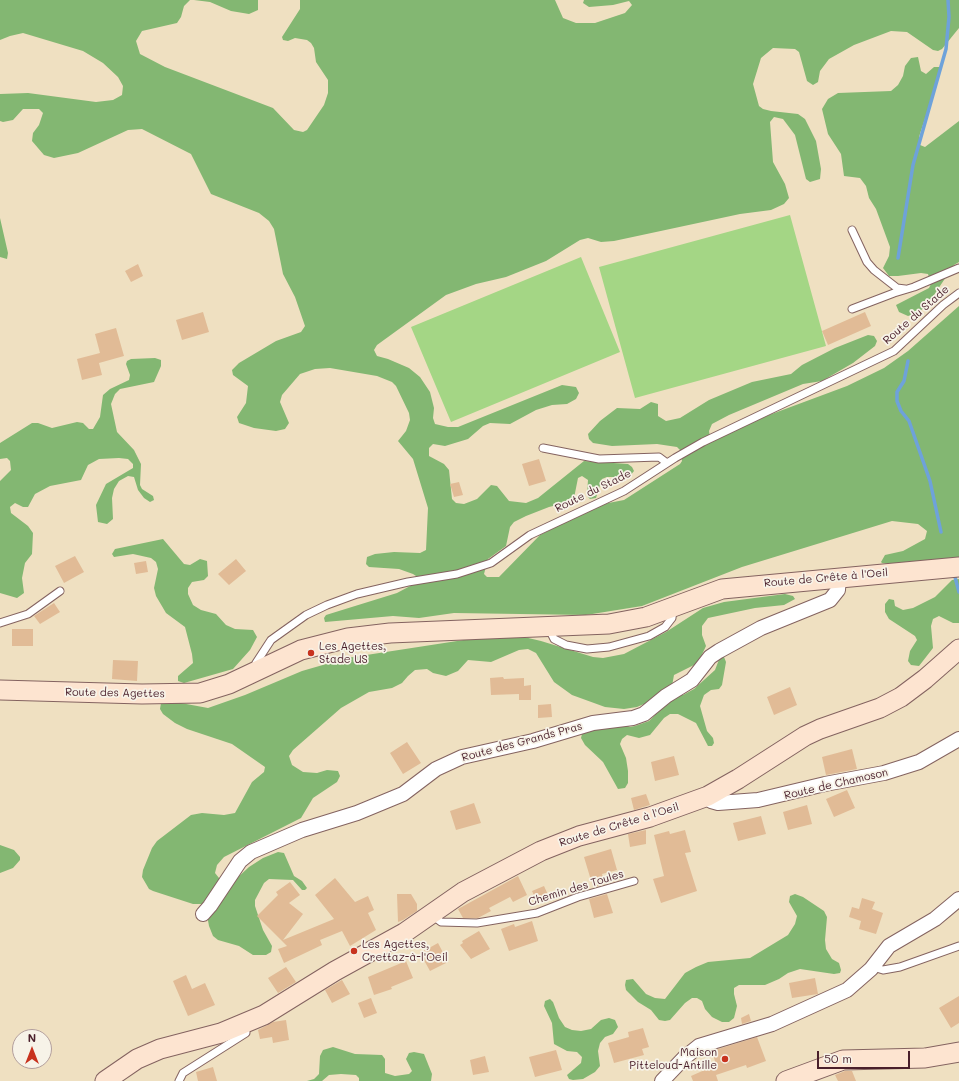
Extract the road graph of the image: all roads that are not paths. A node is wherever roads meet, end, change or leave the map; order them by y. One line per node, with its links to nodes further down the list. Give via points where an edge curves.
1 (852, 230): 3 (lane, via 867,262 874,270 897,288)
2 (959, 268): 3 (lane, Route du Stade)
3 (908, 289): 5 (lane, Route du Stade)
4 (959, 292): 7 (lane, Route du Stade, via 894,351 704,442)
5 (852, 309)
6 (543, 448): 7 (lane, via 599,459 659,456)
7 (667, 463): 13 (lane, Route du Stade, via 624,491 530,535 491,563 457,574 357,594 306,615 271,640 256,663)
8 (959, 567): 9 (street, Route de Crête à l'Oeil)
9 (839, 577): 13 (street, Route de Crête à l'Oeil, via 722,589 646,617 622,622 588,626 390,633 348,638 301,650); 20 (street, Route des Grands Pras, via 838,590 830,600 761,628 719,650 710,657 692,680 644,714 633,718 593,723 533,741 462,757 436,769 403,794 357,813 302,830 251,852 240,861)
10 (60, 591): 11 (lane, via 28,614)
11 (0, 623)
12 (959, 649): 17 (street, Route de Crête à l'Oeil, via 901,697 880,708 805,736)
13 (258, 670): 14 (street, Route de Crête à l'Oeil)
14 (229, 684): 15 (street, Route des Agettes, via 206,692 188,694)
15 (0, 690)
16 (959, 739): 17 (street, Route de Chamoson, via 919,762 884,773 758,800 718,803 711,801)
17 (708, 796): 21 (street, Route de Crête à l'Oeil, via 650,817 558,843 463,892)
18 (634, 881): 21 (lane, Chemin des Toules, via 536,913 477,923 441,922)
19 (959, 899): 23 (street, via 935,919 889,946)
20 (202, 914)
21 (432, 915): 24 (street, Route de Crête à l'Oeil, via 335,971 289,1001)
22 (959, 946): 23 (lane, via 900,967 882,970)
23 (873, 967): 28 (street, via 854,986 836,997 772,1024 699,1046)
24 (245, 1024): 26 (street, Route de Crête à l'Oeil, via 213,1036 157,1050 137,1059); 27 (lane, via 246,1034 183,1073)
25 (959, 1052): 29 (street, via 925,1058 843,1060)
26 (105, 1081)
27 (179, 1081)
28 (662, 1081)
29 (786, 1081)

